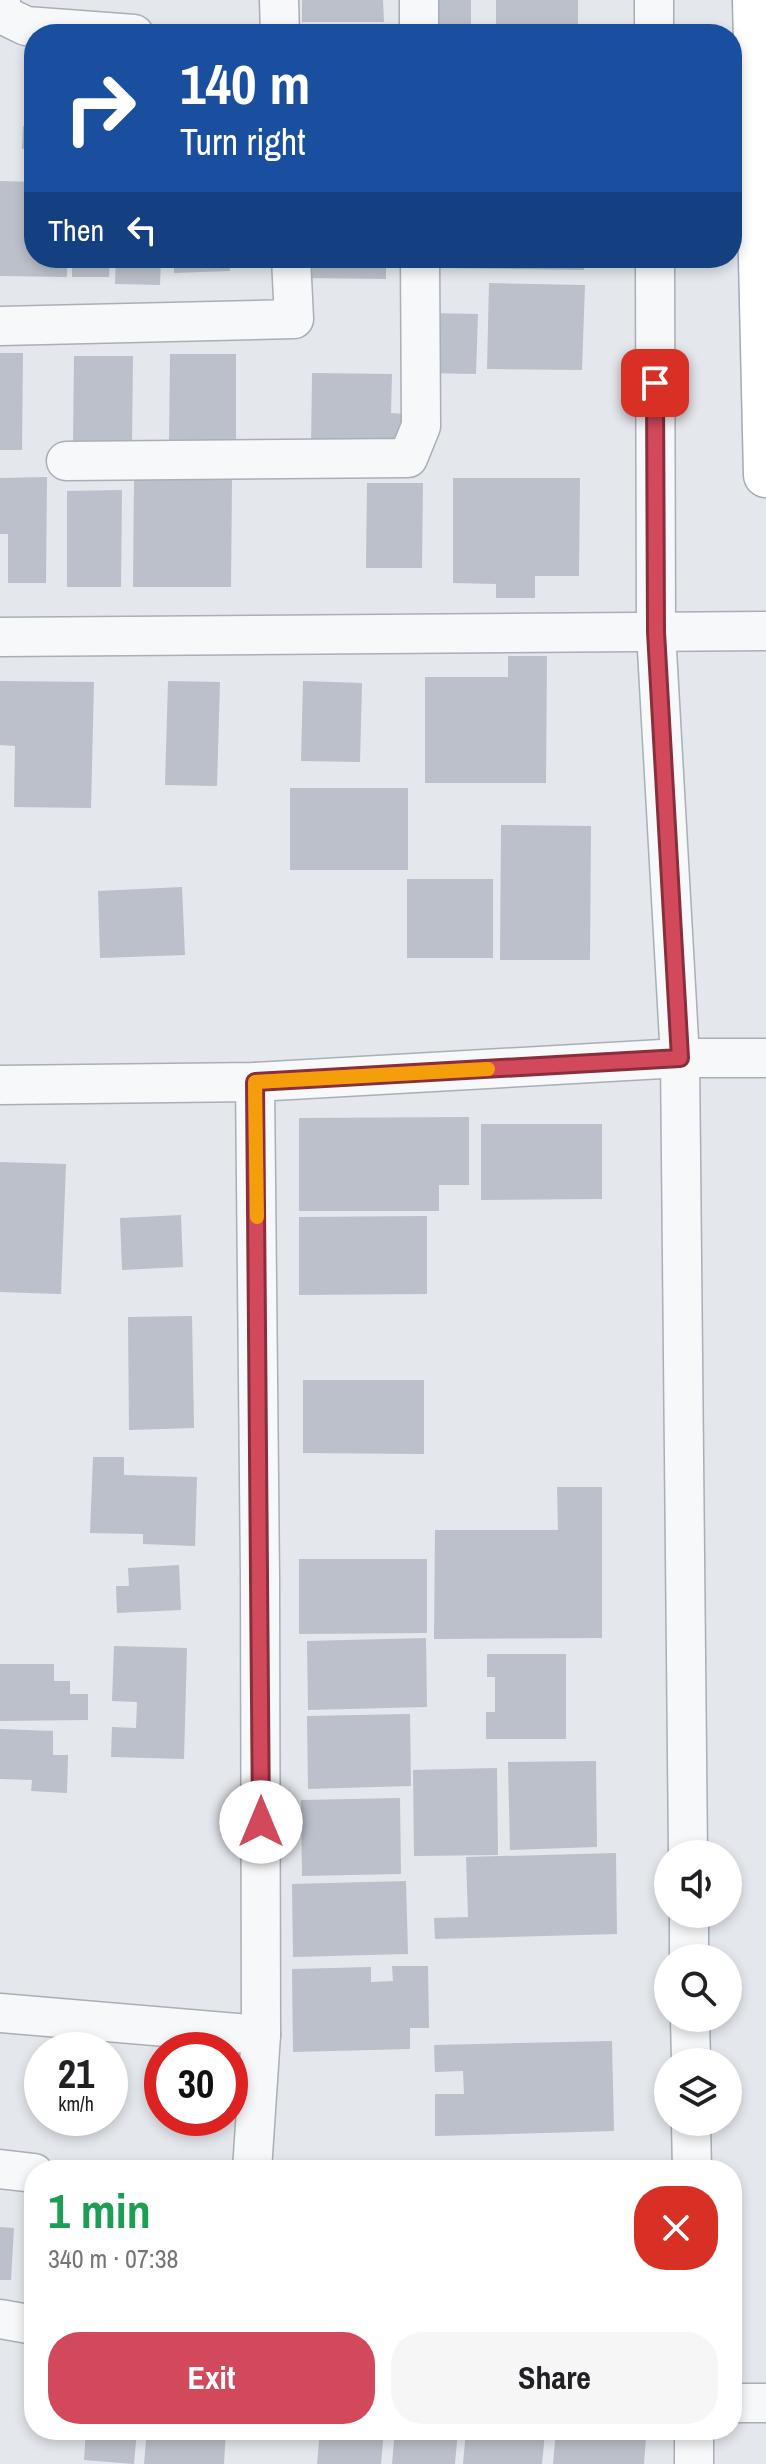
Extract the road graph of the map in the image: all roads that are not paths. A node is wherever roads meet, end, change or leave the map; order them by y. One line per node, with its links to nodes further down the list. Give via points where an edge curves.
1 (1, 0): 9 (street, via 1,14)
2 (279, 0): 6 (street)
3 (419, 0): 7 (street)
4 (654, 0): 8 (street)
5 (755, 0): 15 (main road)
6 (280, 24)
7 (419, 24)
8 (654, 24)
9 (24, 25)
10 (291, 268): 13 (street, via 294,319)
11 (420, 268): 14 (street, via 421,426 408,458)
12 (655, 268): 17 (street)
13 (0, 326)
14 (66, 461)
15 (766, 475)
16 (766, 631): 17 (street)
17 (656, 632): 18 (street); 19 (street)
18 (0, 637)
19 (680, 1058): 20 (street); 21 (street); 23 (street)
20 (766, 1058)
21 (255, 1082): 22 (street); 25 (street)
22 (0, 1085)
23 (688, 1840)
24 (0, 2013): 25 (street)
25 (261, 2035): 27 (street)
26 (691, 2136): 28 (street)
27 (253, 2160)
28 (692, 2160)
29 (0, 2169): 30 (street)
30 (24, 2172)
31 (0, 2319): 32 (street)
32 (24, 2323)
33 (742, 2403): 34 (street)
34 (766, 2403)
35 (694, 2440): 36 (street)
36 (694, 2464)

